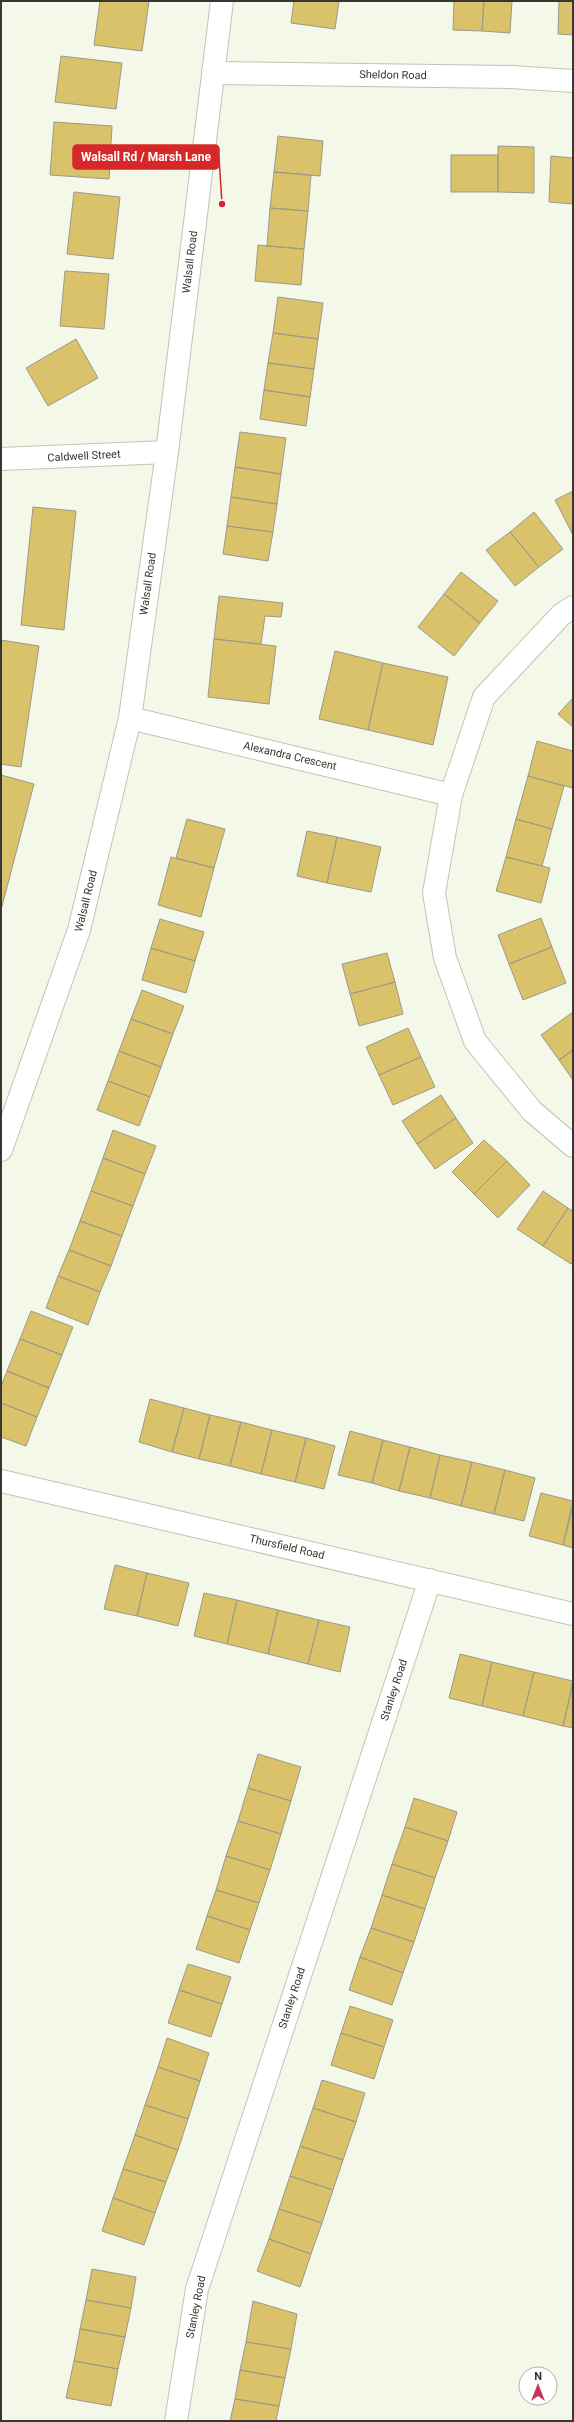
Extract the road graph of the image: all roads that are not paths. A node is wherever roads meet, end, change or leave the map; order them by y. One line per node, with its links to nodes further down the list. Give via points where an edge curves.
1 (222, 1): 2 (street, Walsall Road)
2 (213, 73): 3 (street, Sheldon Road, via 511,77); 4 (street, Walsall Road)
3 (573, 81)
4 (167, 452): 5 (street, Caldwell Street); 7 (street, Walsall Road)
5 (1, 459)
6 (573, 607): 8 (street, via 561,615 484,697)
7 (130, 718): 8 (street, Alexandra Crescent); 10 (street, Walsall Road, via 79,930)
8 (451, 795): 9 (street, via 434,893 445,958 475,1041 532,1111)
9 (573, 1146)
10 (1, 1150)
11 (1, 1481): 12 (street, Thursfield Road)
12 (430, 1580): 13 (street, Thursfield Road); 14 (street, Stanley Road, via 197,2289)
13 (573, 1614)
14 (176, 2421)

